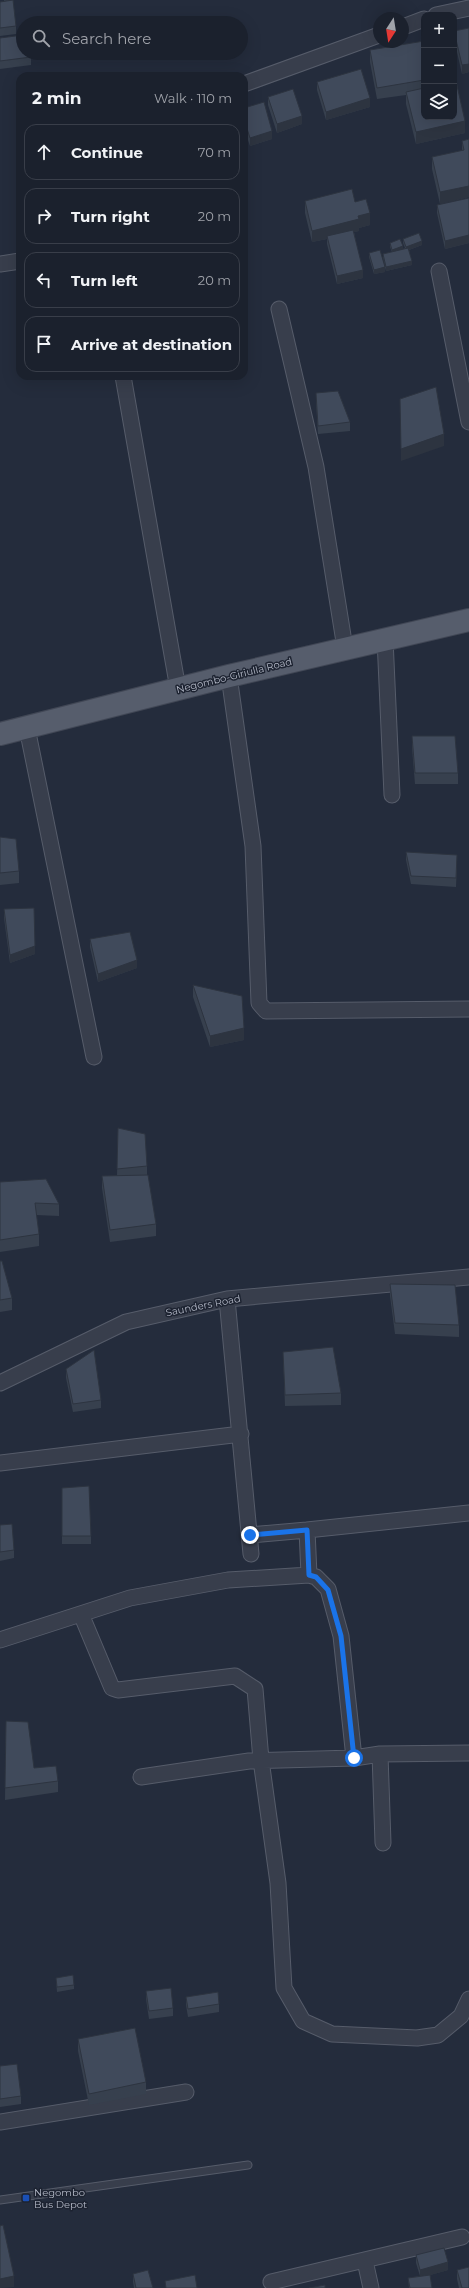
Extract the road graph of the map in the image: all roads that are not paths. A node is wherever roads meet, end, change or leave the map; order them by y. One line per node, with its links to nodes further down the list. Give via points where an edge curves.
1 (469, 8): 2 (street)
2 (450, 12)
3 (421, 20): 4 (street)
4 (409, 25)
5 (373, 37): 6 (street)
6 (248, 83)
7 (16, 262): 8 (street)
8 (0, 264)
9 (439, 271): 12 (street)
10 (279, 309): 15 (street, via 316,467)
11 (124, 380): 17 (street)
12 (469, 422)
13 (469, 620): 14 (main road, Negombo-Giriulla Road)
14 (385, 639): 15 (main road, Negombo-Giriulla Road); 20 (street)
15 (345, 648): 16 (main road, Negombo-Giriulla Road)
16 (229, 676): 17 (main road, Negombo-Giriulla Road); 21 (street, via 253,846 259,1003 266,1011)
17 (178, 689): 18 (main road, Negombo-Giriulla Road)
18 (27, 728): 19 (main road, Negombo-Giriulla Road); 22 (street)
19 (0, 734)
20 (392, 795)
21 (469, 1009)
22 (94, 1057)
23 (469, 1277): 24 (street, Saunders Road)
24 (227, 1299): 25 (street, Saunders Road, via 126,1322); 26 (street)
25 (0, 1383)
26 (241, 1434): 27 (street); 30 (street)
27 (0, 1463)
28 (469, 1513): 29 (street)
29 (307, 1530): 30 (street); 32 (street)
30 (250, 1535): 31 (street)
31 (251, 1554)
32 (309, 1575): 33 (street, via 221,1581 130,1598); 37 (street, via 316,1577 328,1590 341,1636)
33 (81, 1614): 34 (street); 38 (street, via 112,1688 118,1690 235,1676 254,1689)
34 (0, 1640)
35 (469, 1753): 36 (street)
36 (380, 1754): 37 (street); 40 (street)
37 (354, 1758): 38 (street)
38 (261, 1760): 39 (street); 41 (street, via 278,1883 284,1988 303,2021 332,2034 417,2038 438,2035 461,2016)
39 (142, 1777)
40 (383, 1843)
41 (469, 1999)
42 (186, 2092): 43 (street)
43 (0, 2122)
44 (248, 2165): 45 (lane)
45 (0, 2200)
46 (462, 2237): 47 (street)
47 (365, 2260): 48 (street); 49 (street)
48 (271, 2282)
49 (371, 2288)

